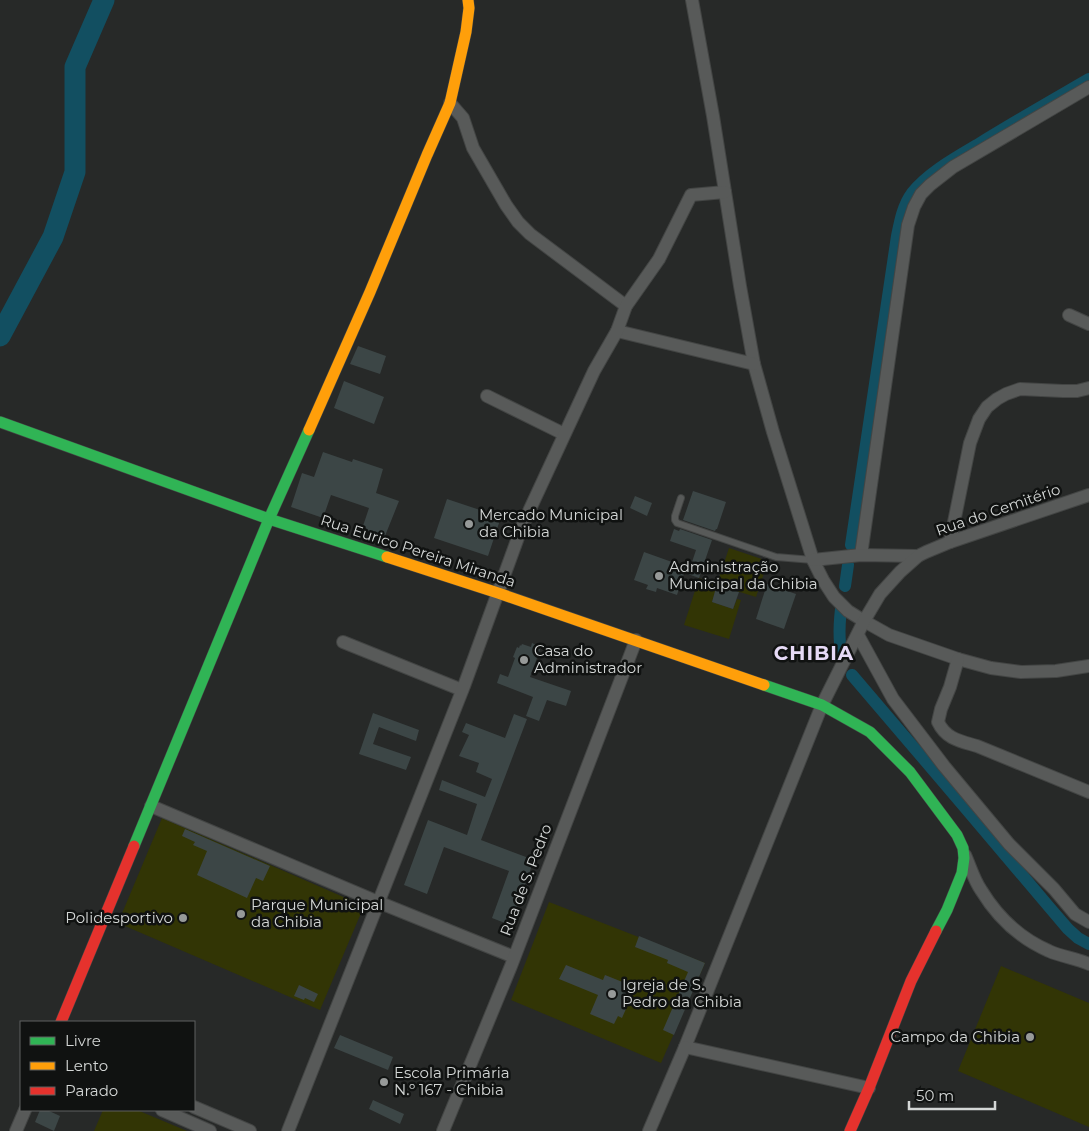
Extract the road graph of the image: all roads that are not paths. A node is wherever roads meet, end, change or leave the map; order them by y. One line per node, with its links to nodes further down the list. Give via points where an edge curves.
1 (468, 0): 4 (street, via 466,32)
2 (692, 0): 5 (street)
3 (1089, 87): 19 (street, via 953,167 921,194 914,208 908,225)
4 (450, 103): 6 (street, via 463,118 473,148 518,222); 17 (street)
5 (725, 192): 6 (street, via 691,195 659,259); 10 (street)
6 (626, 306): 9 (street)
7 (1069, 315): 8 (street)
8 (1089, 324)
9 (617, 331): 10 (street); 14 (street)
10 (754, 364): 21 (street)
11 (1089, 388): 18 (street, via 1063,392 1020,389 987,407 970,443)
12 (487, 396): 14 (street)
13 (2, 423): 17 (street, Rua Eurico Pereira Miranda)
14 (564, 434): 22 (street, via 520,532)
15 (1089, 495): 18 (street, Rua do Cemitério)
16 (682, 498): 21 (lane, via 675,516 677,523 776,557)
17 (269, 519): 22 (street, Rua Eurico Pereira Miranda); 32 (street)
18 (950, 542): 20 (street, Rua do Cemitério)
19 (861, 555): 20 (street); 21 (street)
20 (918, 556): 23 (street, via 880,594)
21 (813, 560): 23 (street, via 834,597)
22 (498, 593): 25 (street, Rua Eurico Pereira Miranda); 29 (street)
23 (864, 621): 24 (street); 27 (street, via 890,635)
24 (858, 635): 30 (street); 35 (street, via 893,699 944,766 1075,914)
25 (636, 640): 30 (street, Rua Eurico Pereira Miranda); 36 (street, Rua de S. Pedro)
26 (343, 642): 29 (street)
27 (958, 658): 28 (street, via 991,668 1021,672); 31 (street, via 938,722 946,734)
28 (1089, 666)
29 (462, 690): 34 (street)
30 (822, 705): 33 (street, Rua Eurico Pereira Miranda, via 870,732 910,772 957,835); 39 (street)
31 (1089, 792)
32 (151, 806): 34 (street); 38 (street)
33 (963, 848): 37 (street, via 980,889 1002,920 1049,951); 40 (street, via 962,873 911,981)
34 (378, 902): 36 (street); 47 (street)
35 (1089, 922)
36 (514, 957): 48 (street, Rua de S. Pedro)
37 (1089, 964)
38 (61, 1021)
39 (685, 1047): 40 (street); 49 (street)
40 (869, 1088): 50 (street)
41 (195, 1107): 46 (street)
42 (25, 1111): 44 (street)
43 (164, 1111): 45 (street)
44 (16, 1131)
45 (210, 1131)
46 (250, 1131)
47 (288, 1131)
48 (443, 1131)
49 (649, 1131)
50 (850, 1131)

